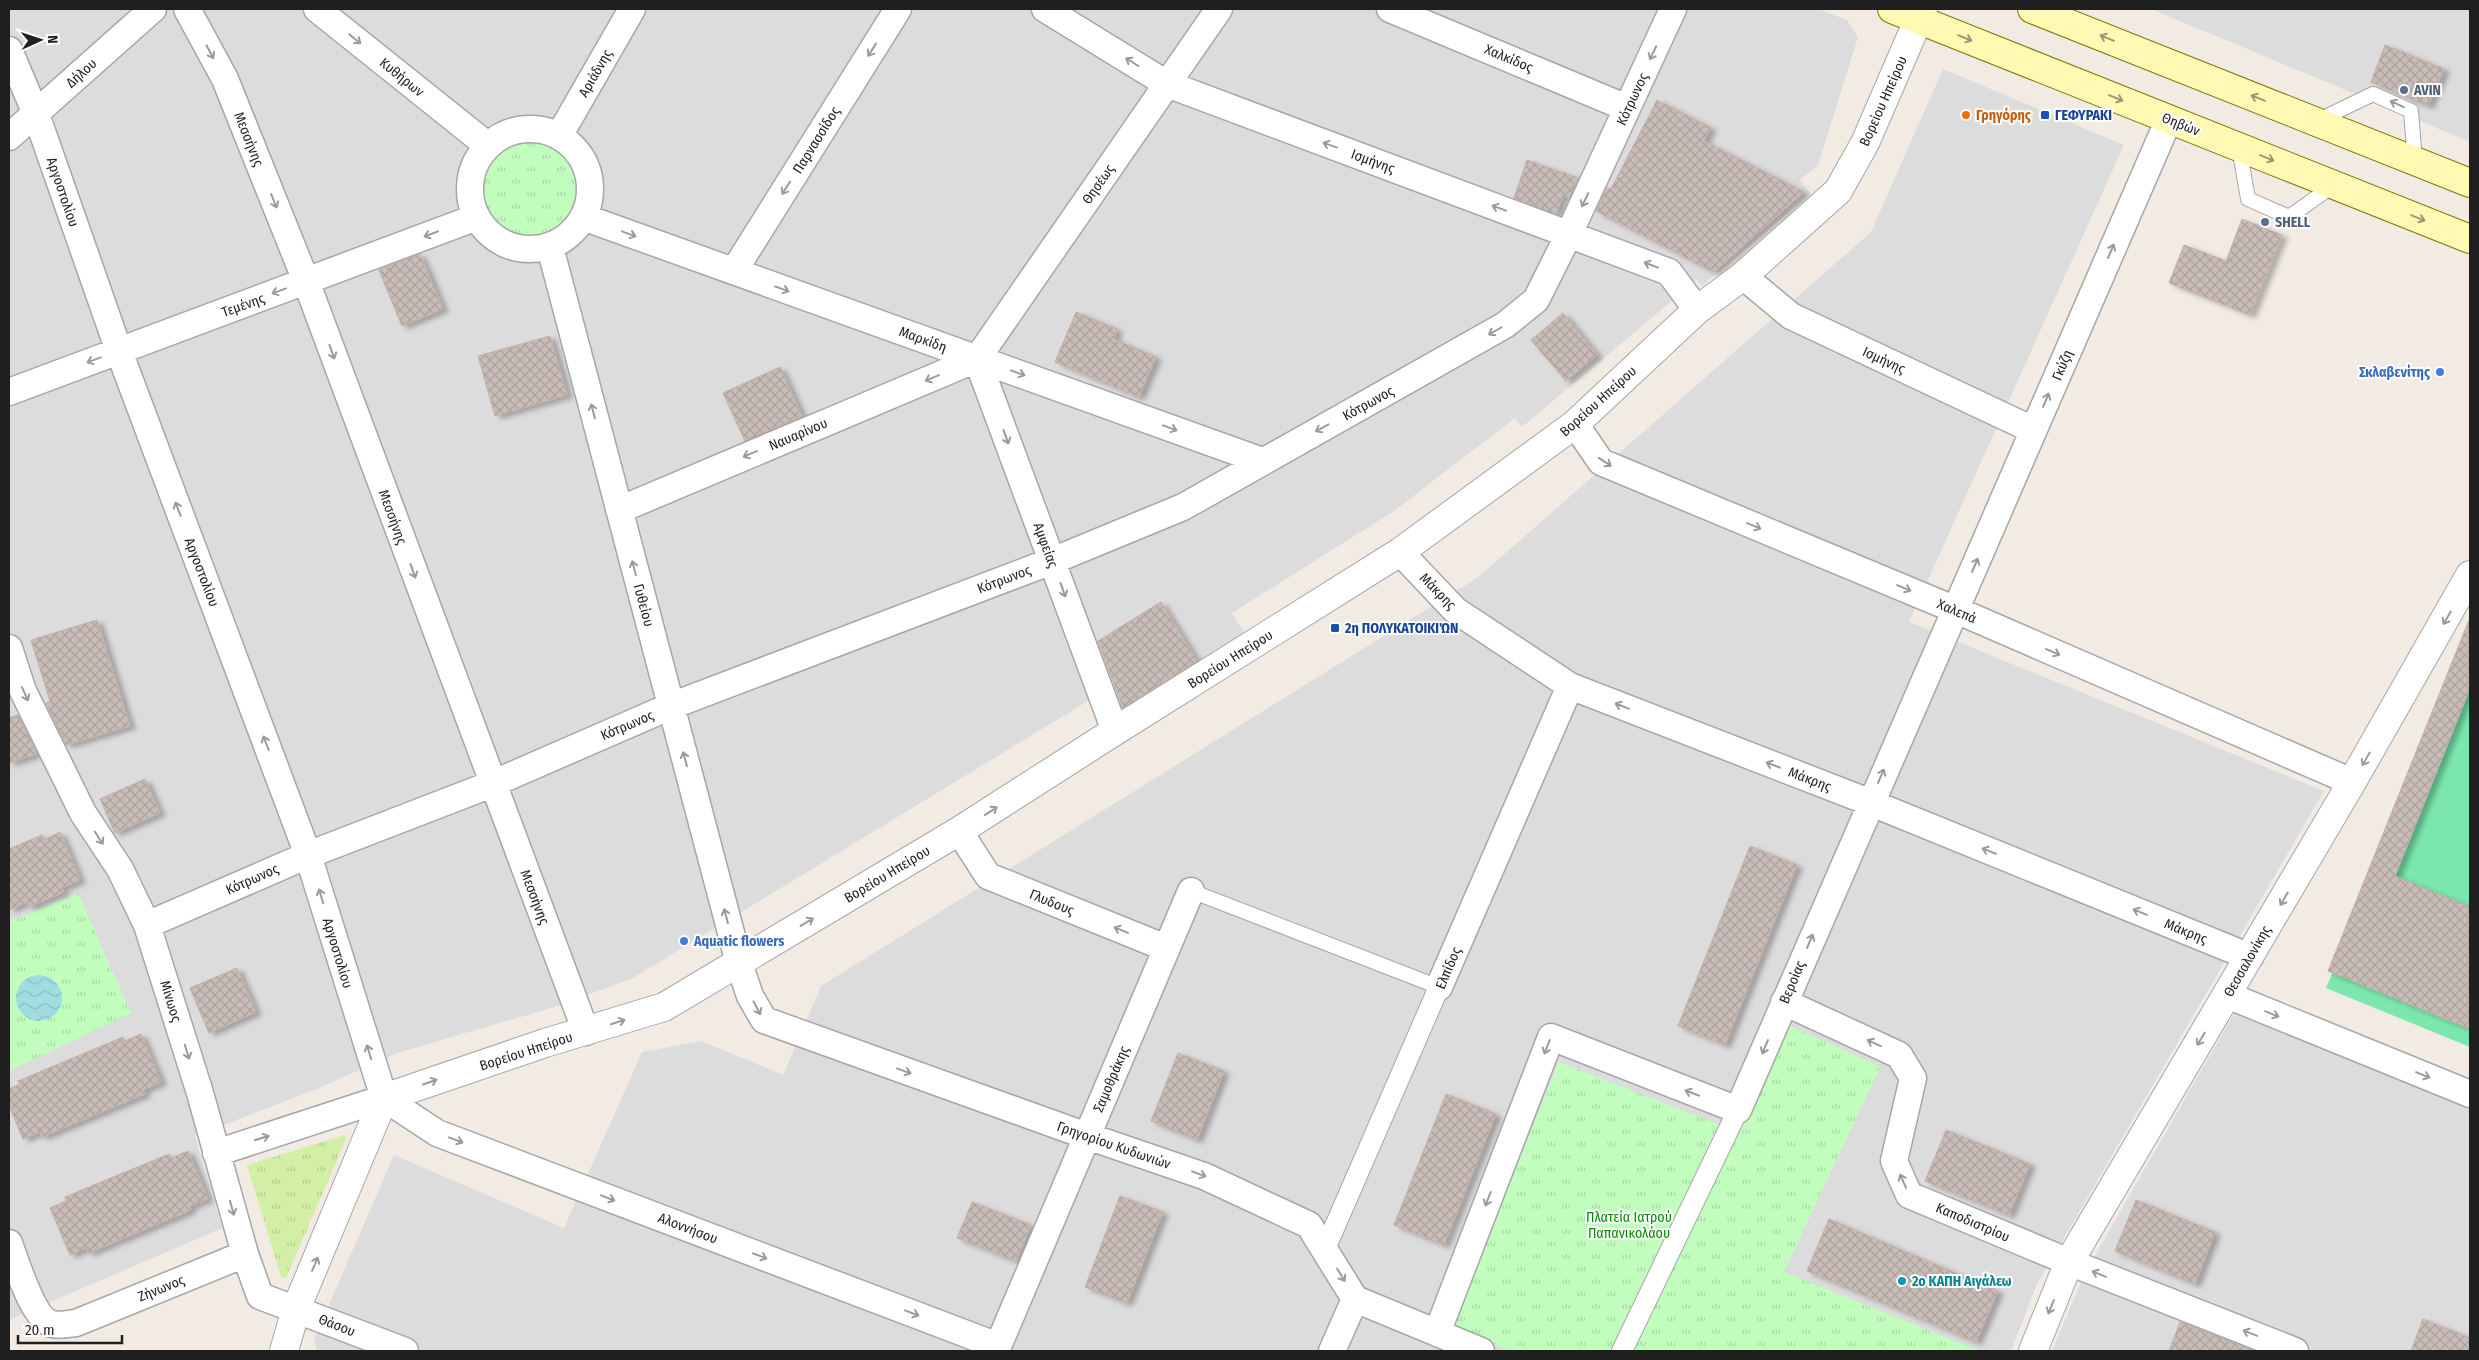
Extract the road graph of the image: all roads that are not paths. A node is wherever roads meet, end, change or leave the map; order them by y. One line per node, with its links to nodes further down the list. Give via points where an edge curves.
1 (152, 9): 16 (street, Δήλου)
2 (187, 9): 33 (street, Μεσσήνης, one-way to 33, via 225,80)
3 (318, 9): 21 (street, Κυθήρων, one-way to 21)
4 (632, 9): 19 (street, Αριάδνης)
5 (898, 9): 31 (street, Παρνασσίδος, one-way to 31)
6 (1046, 9): 14 (street, Ισμήνης, one-way to 6)
7 (1219, 9): 14 (street, Θησέως)
8 (1390, 9): 15 (street, Χαλκίδος)
9 (1673, 9): 15 (street, Κότρωνος, one-way to 15)
10 (1892, 9): 12 (main road, Θηβών)
11 (2032, 9): 18 (main road, one-way to 11)
12 (1921, 14): 17 (main road, Θηβών, one-way to 17); 32 (street, Βορείου Ηπείρου, via 1865,143 1838,191)
13 (9, 50): 16 (street, Αργοστολίου)
14 (1167, 84): 28 (street, Ισμήνης, one-way to 14); 36 (street, Θησέως)
15 (1627, 108): 28 (street, Κότρωνος, one-way to 28)
16 (36, 114): 20 (street, Δήλου); 35 (street, Αργοστολίου)
17 (2168, 119): 22 (main road, Θηβών); 39 (street, Γκύζη, one-way to 17)
18 (2316, 122): 23 (main road); 23 (lane, one-way to 18, via 2411,111 2373,94)
19 (559, 136): 21 (street, via 541,130 520,129); 27 (street, via 576,151 587,169 590,187)
20 (9, 137)
21 (487, 145): 26 (street, via 474,165 470,195)
22 (2239, 147): 25 (main road, Θηβών, one-way to 25); 25 (lane, via 2248,199 2289,217)
23 (2415, 161): 24 (main road)
24 (2470, 183)
25 (2334, 185): 29 (main road, Θηβών, one-way to 29)
26 (476, 217): 30 (street, via 491,235 512,247 532,250); 33 (street, Τεμένης, one-way to 33)
27 (583, 218): 30 (street, via 568,237); 31 (street, Μαρκίδη, one-way to 31)
28 (1569, 234): 34 (street, Ισμήνης, one-way to 28, via 1669,272); 40 (street, Κότρωνος, one-way to 40, via 1536,300 1505,325)
29 (2470, 239)
30 (550, 247): 41 (street, Γυθείου, one-way to 30)
31 (734, 271): 36 (street, Μαρκίδη, one-way to 36)
32 (1743, 276): 34 (street, Βορείου Ηπείρου); 39 (street, Ισμήνης, via 1791,316)
33 (306, 281): 35 (street, Τεμένης, one-way to 35); 51 (street, Μεσσήνης, one-way to 51)
34 (1697, 310): 38 (street, Βορείου Ηπείρου)
35 (119, 351): 37 (street, Τεμένης, one-way to 37); 54 (street, Αργοστολίου, one-way to 35)
36 (977, 359): 40 (street, Μαρκίδη, one-way to 40); 41 (street, Ναυαρίνου, one-way to 41); 43 (street, Αμφείας, one-way to 43)
37 (9, 392)
38 (1575, 424): 42 (street, Βορείου Ηπείρου); 45 (street, Χαλεπά, one-way to 45, via 1601,462)
39 (2034, 430): 45 (street, Γκύζη, one-way to 39)
40 (1262, 461): 43 (street, Κότρωνος, via 1182,507)
41 (619, 510): 48 (street, Γυθείου, one-way to 41)
42 (1400, 552): 47 (street, Μάκρης, via 1455,610); 49 (street, Βορείου Ηπείρου)
43 (1052, 561): 48 (street, Κότρωνος); 49 (street, Αμφείας, one-way to 49)
44 (2470, 575): 50 (street, Θεσσαλονίκης, one-way to 50)
45 (1956, 610): 50 (street, Χαλεπά, one-way to 50); 52 (street, Βεροίας, one-way to 45)
46 (9, 648): 56 (street, Μίνωος, one-way to 56, via 23,691 83,813 120,870)
47 (1570, 686): 52 (street, Μάκρης, one-way to 47); 60 (street, Ελπίδος)
48 (671, 706): 51 (street, Κότρωνος); 59 (street, Γυθείου, one-way to 48)
49 (1115, 731): 53 (street, Βορείου Ηπείρου, one-way to 49)
50 (2352, 782): 58 (street, Θεσσαλονίκης, one-way to 58)
51 (492, 784): 54 (street, Κότρωνος); 63 (street, Μεσσήνης)
52 (1869, 802): 58 (street, Μάκρης, one-way to 52); 62 (street, Βεροίας, one-way to 52)
53 (959, 832): 57 (street, Γλυδους, one-way to 53, via 988,876); 59 (street, Βορείου Ηπείρου, one-way to 53)
54 (308, 855): 56 (street, Κότρωνος); 65 (street, Αργοστολίου, one-way to 54)
55 (1191, 891): 57 (street, Σαμοθράκης); 60 (lane)
56 (147, 925): 68 (street, Μίνωος, one-way to 68)
57 (1166, 948): 67 (street, Σαμοθράκης)
58 (2250, 957): 61 (street, Θεσσαλονίκης)
59 (739, 963): 63 (street, Βορείου Ηπείρου, one-way to 59, via 664,1007); 67 (street, Γρηγορίου Κυδωνιών, one-way to 67, via 750,996 764,1020)
60 (1439, 987): 70 (street, Ελπίδος)
61 (2227, 995): 64 (street, one-way to 64); 72 (street, Θεσσαλονίκης, one-way to 72)
62 (1784, 1002): 66 (street, Βεροίας, one-way to 66); 72 (street, Καποδιστρίου, one-way to 62, via 1909,1196 1894,1162 1913,1078 1899,1055)
63 (586, 1032): 65 (street, Βορείου Ηπείρου, one-way to 63)
64 (2470, 1094)
65 (384, 1098): 68 (street, Βορείου Ηπείρου, one-way to 65); 74 (street, one-way to 65); 76 (street, Αλοννήσου, one-way to 76, via 437,1133)
66 (1738, 1110): 75 (street, one-way to 75, via 1551,1037); 81 (street, Βεροίας)
67 (1087, 1136): 70 (street, Γρηγορίου Κυδωνιών, one-way to 70, via 1204,1176 1309,1225); 76 (street, Σαμοθράκης)
68 (216, 1153): 71 (street, Μίνωος, one-way to 71)
69 (9, 1243): 71 (street, Ζήνωνος, via 36,1310 45,1321 60,1325 76,1323)
70 (1326, 1249): 73 (street, Γρηγορίου Κυδωνιών, one-way to 73)
71 (245, 1254): 74 (street, Μίνωος, via 260,1296)
72 (2069, 1262): 82 (street, Θεσσαλονίκης, one-way to 82); 83 (street, Καποδιστρίου, one-way to 72)
73 (1355, 1299): 75 (street); 79 (street)
74 (296, 1309): 77 (street); 78 (street, Θάσου)
75 (1437, 1333): 80 (street)
76 (997, 1349)
77 (284, 1351)
78 (405, 1351)
79 (1332, 1351)
80 (1481, 1351)
81 (1622, 1351)
82 (2033, 1351)
83 (2296, 1351)

